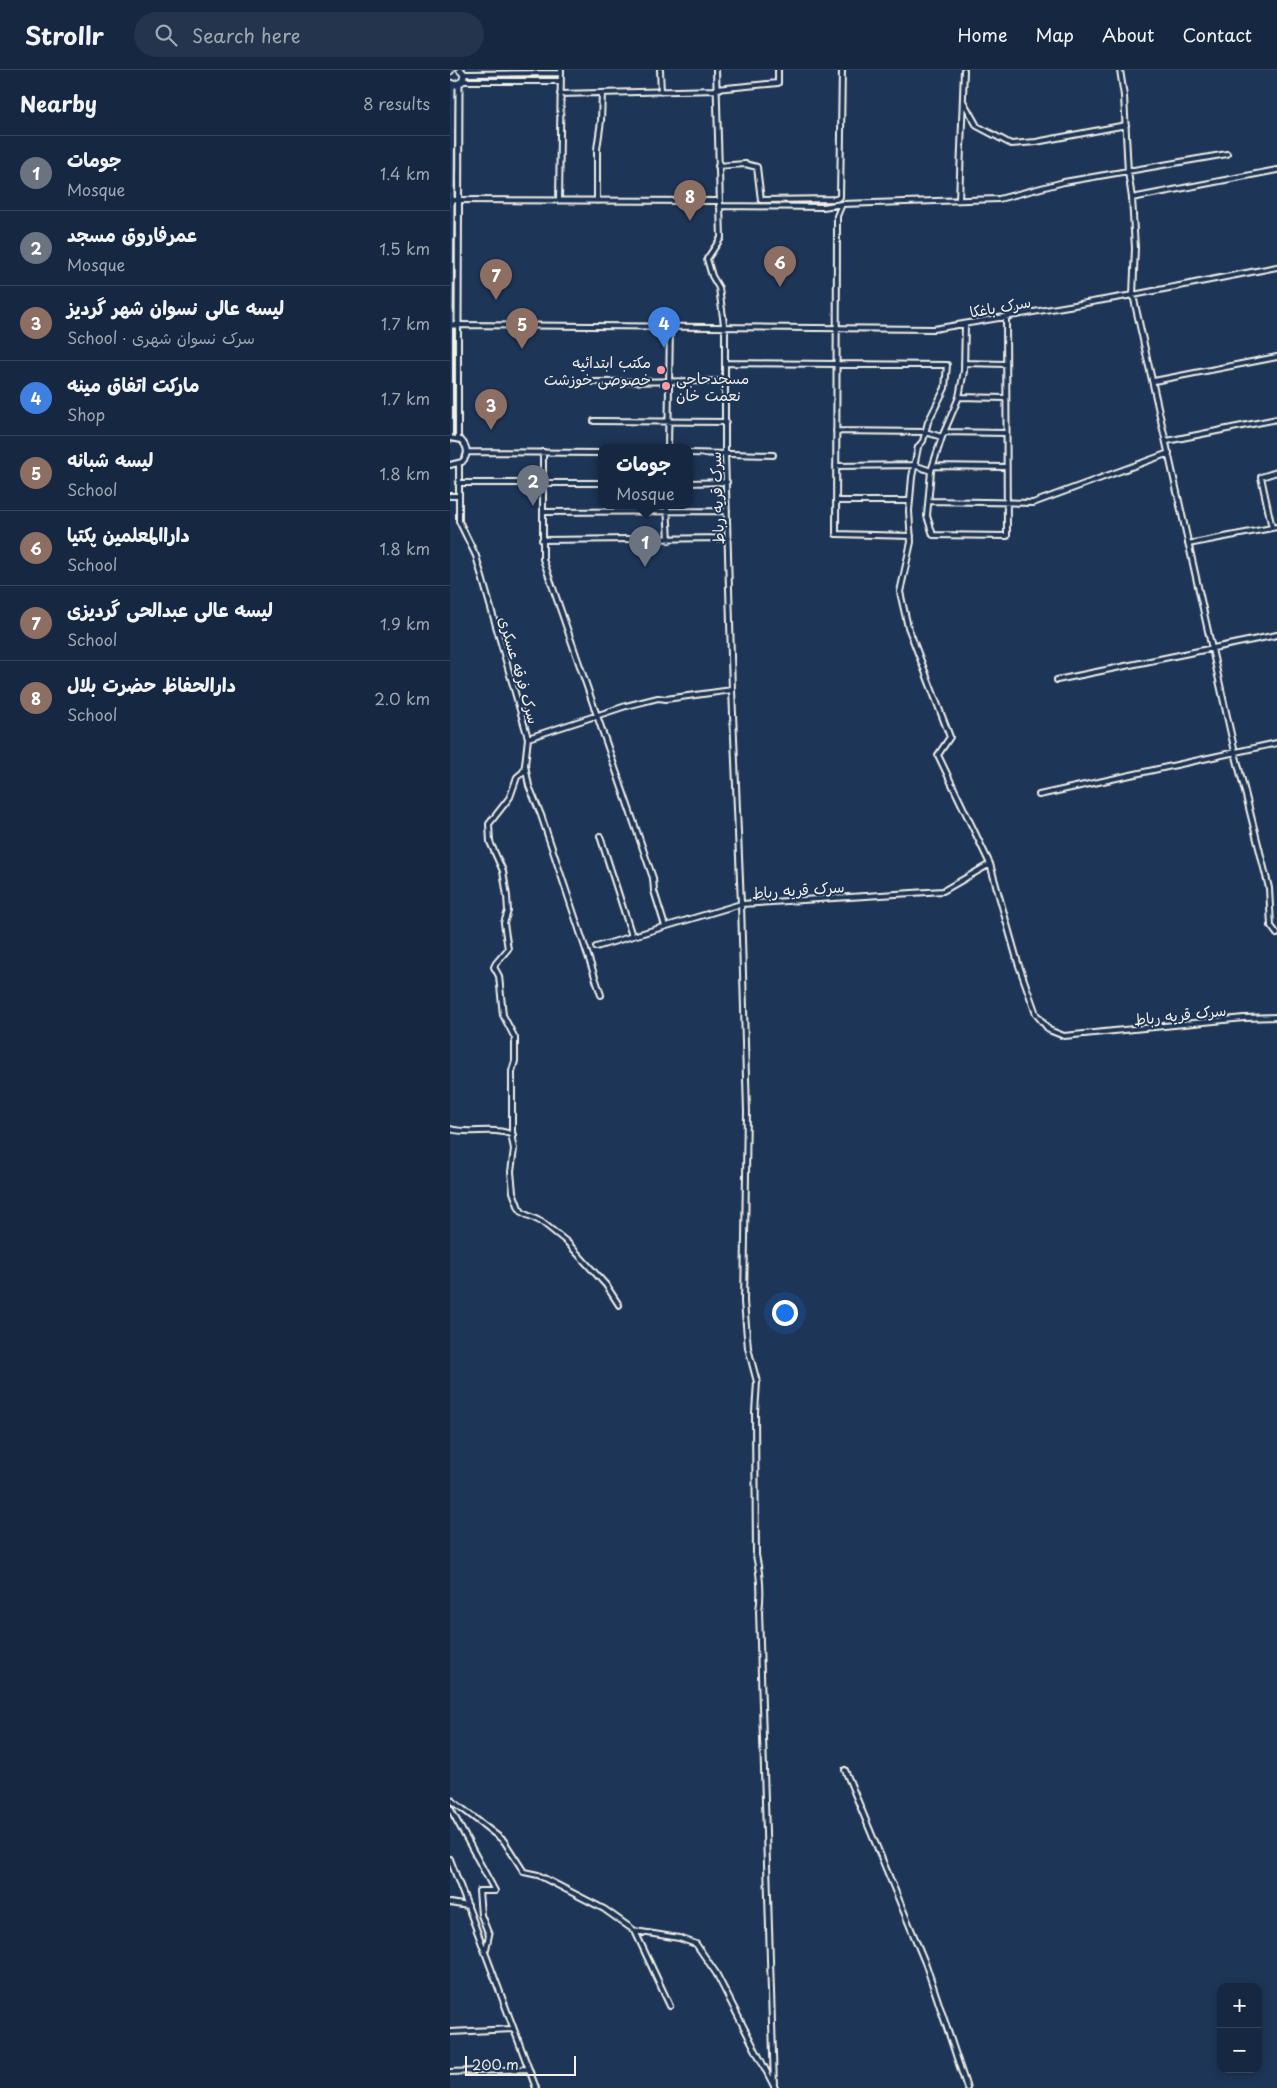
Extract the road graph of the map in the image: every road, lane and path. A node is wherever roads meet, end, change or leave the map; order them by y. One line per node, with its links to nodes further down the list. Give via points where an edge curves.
1 (660, 70): 11 (street)
2 (716, 70): 10 (street)
3 (778, 70): 10 (street, via 778,83)
4 (842, 70): 17 (street, via 840,197 761,200 757,167 745,164)
5 (964, 70): 14 (street)
6 (1120, 70): 15 (street)
7 (560, 72): 8 (street); 9 (street)
8 (458, 80): 9 (street); 21 (main road); 22 (main road)
9 (560, 81): 13 (street)
10 (716, 90): 11 (street); 17 (street)
11 (661, 92): 12 (street)
12 (602, 93): 13 (street); 24 (street)
13 (560, 94): 23 (street)
14 (963, 101): 15 (street, via 977,126 1010,144); 25 (street)
15 (1126, 126): 19 (street)
16 (1227, 154): 19 (street)
17 (718, 166): 26 (street)
18 (1277, 170): 20 (street)
19 (1128, 172): 20 (street); 25 (street, via 1064,182 999,199)
20 (1132, 198): 30 (street)
21 (451, 200): 22 (street); 33 (main road)
22 (458, 200): 23 (street); 34 (main road)
23 (559, 200): 24 (street)
24 (597, 200): 26 (street)
25 (959, 200): 27 (street)
26 (719, 201): 28 (street)
27 (842, 204): 28 (street, via 823,207); 37 (street, via 837,216)
28 (719, 206): 36 (street, سرک قریه رباط, via 720,238 707,259 719,288)
29 (1277, 267): 30 (street, سرک باغکا)
30 (1133, 295): 31 (street, سرک باغکا); 45 (street)
31 (1006, 317): 32 (street, سرک باغکا); 42 (street)
32 (965, 324): 37 (street, سرک باغکا, via 934,329); 41 (street)
33 (450, 325): 34 (main road); 50 (street)
34 (458, 325): 35 (street, سرک باغکا); 59 (street)
35 (670, 327): 36 (street, سرک باغکا); 43 (street)
36 (723, 327): 37 (street, سرک باغکا); 39 (street, سرک قریه رباط)
37 (836, 328): 40 (street)
38 (1277, 357): 45 (street)
39 (726, 363): 40 (street); 44 (street, سرک قریه رباط)
40 (838, 363): 54 (street); 55 (street, via 947,364 945,388)
41 (964, 363): 42 (street); 47 (street)
42 (1006, 364): 48 (street)
43 (669, 381): 44 (street); 46 (street); 53 (street)
44 (726, 381): 52 (street, سرک قریه رباط)
45 (1154, 381): 60 (street)
46 (593, 382)
47 (959, 397): 48 (street); 56 (street)
48 (1006, 398): 57 (street)
49 (1277, 418): 60 (street)
50 (450, 419): 58 (street)
51 (594, 421): 53 (street)
52 (726, 422): 53 (street); 66 (street, سرک قریه رباط)
53 (668, 423): 61 (street)
54 (836, 432): 55 (street); 72 (street)
55 (925, 432): 56 (street); 71 (street)
56 (943, 434): 57 (street); 73 (street)
57 (1006, 434): 74 (street)
58 (450, 438): 59 (street)
59 (458, 438): 62 (street, via 464,442)
60 (1166, 441): 67 (street)
61 (668, 444)
62 (467, 452): 63 (street); 69 (street)
63 (543, 452): 64 (street); 79 (street)
64 (598, 453)
65 (693, 453): 66 (street)
66 (725, 453): 68 (street); 77 (street, سرک قریه رباط)
67 (1169, 453): 87 (street, via 1033,503); 96 (street)
68 (773, 455)
69 (459, 464): 70 (street); 78 (street, سرک فرقه عسکری)
70 (450, 465)
71 (914, 465): 72 (street); 75 (street); 85 (street)
72 (836, 466): 84 (street)
73 (933, 466): 74 (street); 75 (street)
74 (1006, 467): 87 (street)
75 (931, 471): 86 (street)
76 (1277, 472): 91 (street, via 1261,477)
77 (727, 482): 81 (street); 88 (street, سرک قریه رباط)
78 (458, 483): 79 (street); 83 (street, سرک فرقه عسکری)
79 (543, 483): 80 (street); 89 (street)
80 (598, 483)
81 (693, 483)
82 (450, 496): 83 (street)
83 (458, 496): 102 (street, سرک فرقه عسکری, via 459,521 476,556)
84 (836, 501): 85 (street); 92 (street, via 836,534)
85 (910, 501): 92 (street)
86 (929, 501): 87 (street); 87 (street, via 927,516 932,535 1007,536)
87 (1006, 501)
88 (728, 511): 90 (street); 93 (street, سرک قریه رباط)
89 (543, 512): 90 (street); 94 (street)
90 (667, 512): 95 (street)
91 (1275, 527): 96 (street)
92 (911, 536): 108 (street, via 900,592 908,627 950,737 938,755)
93 (728, 538): 95 (street); 100 (street, سرک قریه رباط)
94 (542, 540): 95 (street); 101 (street, via 544,559)
95 (669, 540)
96 (1188, 544): 98 (street)
97 (1277, 635): 98 (street)
98 (1211, 648): 99 (street); 104 (street)
99 (1057, 680)
100 (732, 690): 101 (street, via 658,698); 109 (street, سرک قریه رباط)
101 (598, 716): 102 (street); 110 (street, via 653,878)
102 (528, 738): 105 (street, سرک فرقه عسکری)
103 (1277, 743): 104 (street)
104 (1235, 752): 106 (street); 111 (street, via 1269,888 1271,926)
105 (526, 765): 114 (street, سرک فرقه عسکری, via 529,786); 117 (street, via 517,777 510,798 489,824 490,842 504,871 507,896 508,911 504,923 508,949 494,968 499,976 503,1015 515,1038)
106 (1039, 795)
107 (600, 836): 112 (street)
108 (990, 864): 109 (street, سرک قریه رباط, via 943,891); 115 (street, سرک قریه رباط, via 1036,1014 1049,1030 1064,1036)
109 (740, 904): 110 (street); 132 (street, via 747,1112 744,1302 748,1348 757,1382 756,1555 761,1597)
110 (665, 926): 112 (street)
111 (1277, 934)
112 (632, 936): 113 (street)
113 (596, 948)
114 (601, 995)
115 (1277, 1017)
116 (450, 1129): 117 (street, via 472,1132 503,1130)
117 (513, 1134): 118 (street, via 511,1172 519,1208 567,1242)
118 (619, 1304)
119 (845, 1770): 134 (street, via 926,1965)
120 (450, 1799): 125 (street, via 504,1841 524,1872 538,1875 604,1909)
121 (450, 1808): 126 (street, via 495,1891 479,1891 481,1915 489,1935)
122 (450, 1861): 124 (street)
123 (450, 1903): 124 (street)
124 (468, 1906): 126 (street)
125 (635, 1931): 127 (street); 132 (street, via 696,1944 716,1973)
126 (486, 1951): 128 (street)
127 (670, 2006)
128 (513, 2029): 129 (street); 130 (street)
129 (450, 2032)
130 (529, 2069): 131 (street); 133 (street)
131 (450, 2072)
132 (774, 2087)
133 (536, 2088)
134 (967, 2088)

